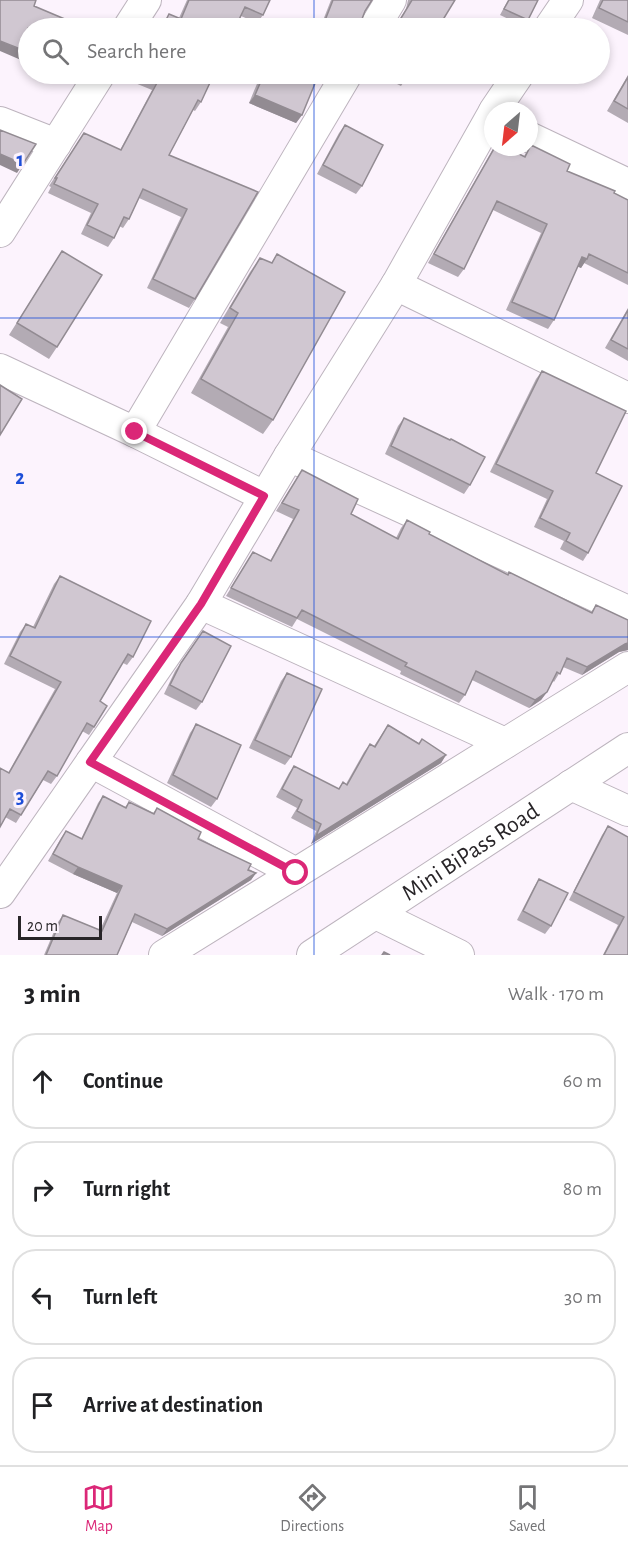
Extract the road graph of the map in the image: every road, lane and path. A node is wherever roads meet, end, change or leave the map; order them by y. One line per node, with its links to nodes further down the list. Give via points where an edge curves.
1 (146, 0): 4 (street)
2 (391, 0): 5 (street)
3 (568, 0): 6 (street)
4 (134, 18)
5 (380, 18)
6 (556, 18)
7 (94, 84): 14 (street)
8 (341, 84): 20 (street)
9 (513, 84): 10 (street)
10 (501, 102)
11 (0, 122): 14 (street)
12 (484, 130): 17 (street)
13 (538, 141): 15 (street)
14 (56, 144): 16 (street)
15 (628, 184)
16 (0, 232)
17 (396, 285): 19 (street); 21 (street)
18 (0, 369): 20 (street)
19 (628, 398)
20 (135, 432): 22 (street)
21 (289, 456): 22 (street); 24 (street)
22 (264, 496): 23 (street)
23 (201, 604): 26 (street); 28 (street)
24 (628, 611)
25 (628, 667): 26 (street)
26 (505, 743): 31 (street)
27 (628, 748): 29 (street, Mini BiPass Road)
28 (90, 762): 31 (street); 32 (street)
29 (571, 785): 30 (street); 33 (street, Mini BiPass Road)
30 (628, 811)
31 (296, 873): 34 (street)
32 (0, 893)
33 (376, 914): 35 (street, Mini BiPass Road); 36 (street)
34 (164, 955)
35 (312, 955)
36 (459, 955)

